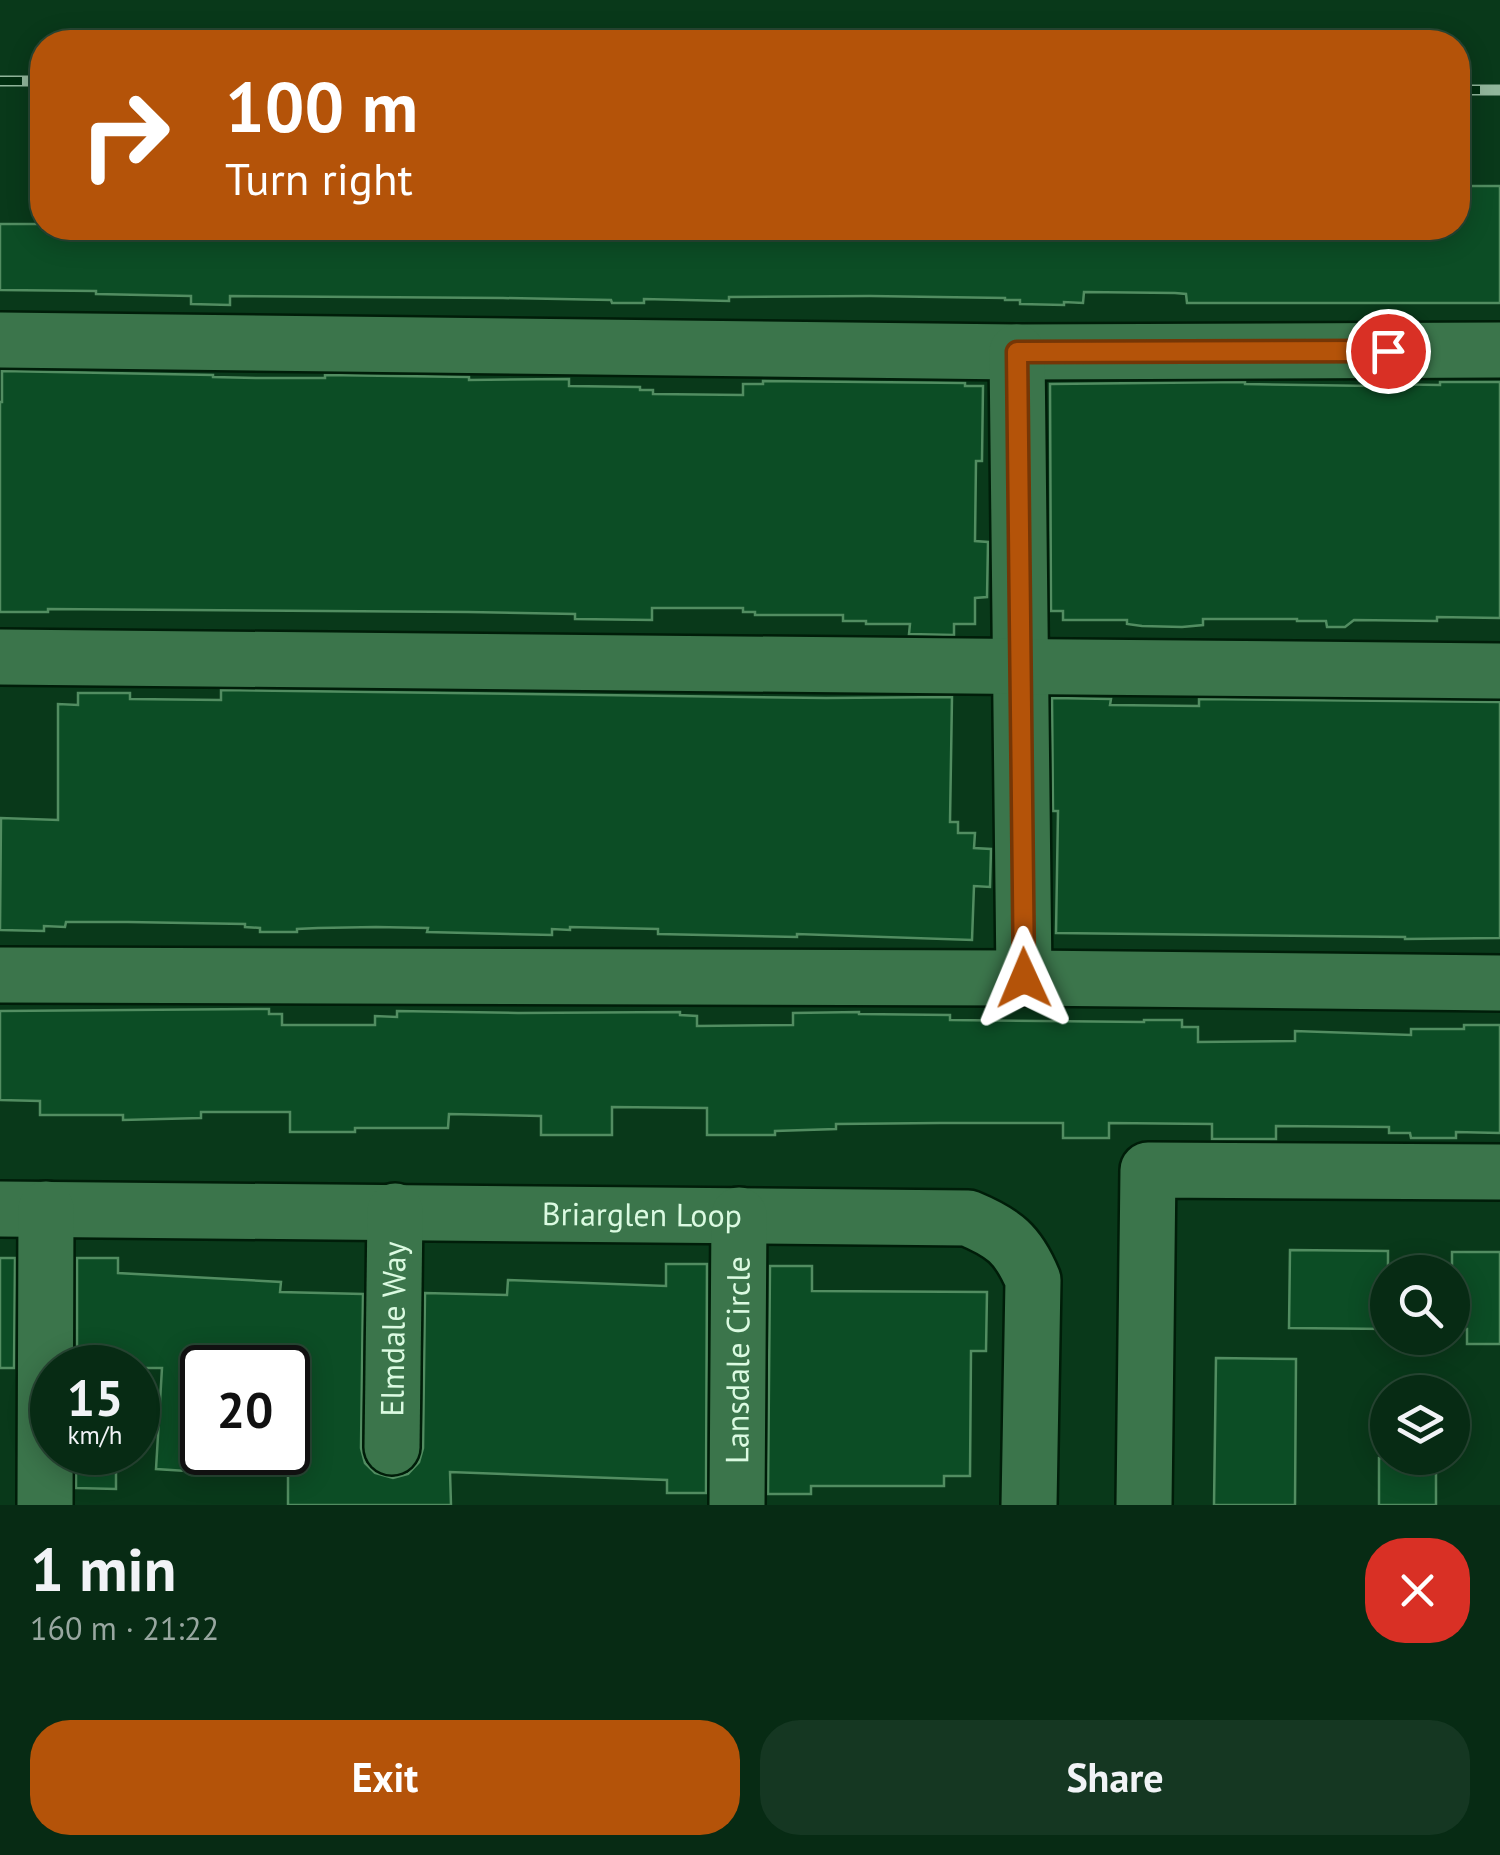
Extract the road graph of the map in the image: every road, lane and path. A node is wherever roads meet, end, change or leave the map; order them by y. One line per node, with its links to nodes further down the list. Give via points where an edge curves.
1 (0, 340): 3 (street)
2 (1500, 350): 3 (street)
3 (1017, 352): 5 (street)
4 (0, 656): 5 (street)
5 (1020, 665): 6 (street); 8 (street)
6 (1500, 672)
7 (0, 974): 8 (street)
8 (1024, 978): 9 (street)
9 (1500, 983)
10 (1500, 1172): 18 (street, via 1148,1170)
11 (23, 1209): 12 (street, Briarglen Loop); 15 (street)
12 (395, 1211): 13 (street, Briarglen Loop); 14 (street, Elmdale Way)
13 (738, 1215): 16 (street, Lansdale Circle); 17 (street, Briarglen Loop, via 968,1218 1014,1244 1032,1280)
14 (392, 1446)
15 (45, 1505)
16 (737, 1505)
17 (1029, 1505)
18 (1144, 1505)

